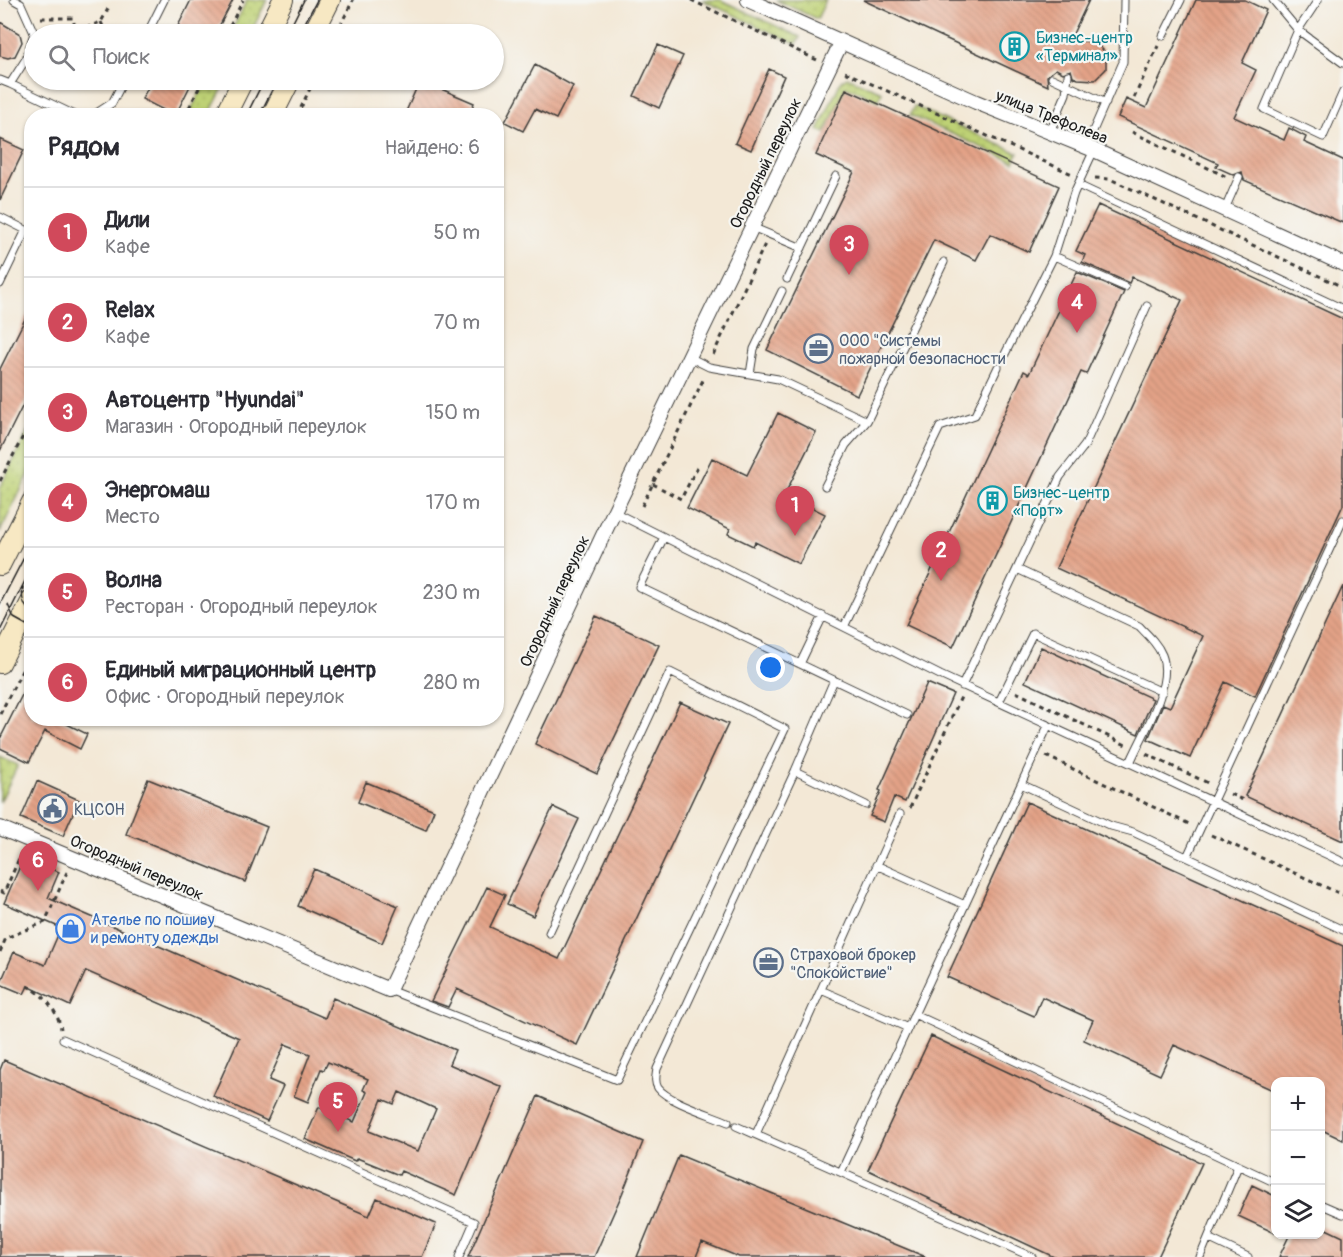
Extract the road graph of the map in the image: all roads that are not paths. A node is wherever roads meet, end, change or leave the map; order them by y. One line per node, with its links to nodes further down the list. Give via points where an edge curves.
1 (14, 0): 10 (lane, via 21,4)
2 (164, 0): 11 (lane)
3 (283, 0): 12 (main road)
4 (330, 0): 13 (main road)
5 (1124, 0): 28 (lane, via 1124,62)
6 (1181, 0): 15 (lane)
7 (1273, 0): 14 (lane)
8 (1318, 0): 14 (lane)
9 (751, 1): 16 (street, улица Трефолева)
10 (30, 24)
11 (152, 24)
12 (271, 24)
13 (318, 24)
14 (1298, 30): 18 (lane); 27 (lane, via 1264,109 1323,136)
15 (1163, 36)
16 (841, 43): 33 (street, улица Трефолева); 41 (street, Огородный переулок)
17 (24, 62): 22 (lane)
18 (1343, 63)
19 (1068, 75): 23 (lane)
20 (1052, 78): 23 (lane)
21 (0, 80): 22 (lane)
22 (10, 84): 29 (lane)
23 (1067, 85): 28 (lane); 33 (lane)
24 (119, 90): 30 (lane)
25 (238, 90): 31 (main road)
26 (285, 90): 32 (main road)
27 (1343, 92)
28 (1106, 103): 34 (lane)
29 (60, 108)
30 (104, 108)
31 (229, 108)
32 (276, 108)
33 (1050, 132): 34 (street, улица Трефолева)
34 (1090, 148): 37 (lane); 38 (street, улица Трефолева)
35 (836, 176): 43 (lane)
36 (1238, 180): 38 (lane)
37 (1079, 182): 44 (lane); 52 (lane)
38 (1225, 209): 46 (street, улица Трефолева)
39 (0, 217): 40 (lane)
40 (24, 226)
41 (752, 227): 43 (lane); 54 (street, Огородный переулок)
42 (24, 238): 48 (lane)
43 (802, 248): 47 (lane)
44 (1054, 256): 49 (lane); 53 (lane)
45 (944, 262): 57 (lane)
46 (1343, 264)
47 (787, 279)
48 (0, 284)
49 (1125, 287)
50 (782, 291): 56 (lane, via 754,349)
51 (1147, 306): 64 (lane, via 1085,445 1060,477)
52 (1343, 309)
53 (1005, 354)
54 (689, 357): 56 (lane, via 709,367); 59 (street, Огородный переулок)
55 (998, 367): 67 (lane, via 975,416 940,427)
56 (750, 374): 57 (lane, via 778,379)
57 (867, 421): 58 (lane, via 846,445)
58 (825, 486)
59 (614, 512): 62 (lane); 89 (street, Огородный переулок)
60 (24, 518): 63 (main road)
61 (1343, 520): 79 (lane)
62 (664, 537): 66 (lane); 69 (lane, via 639,587)
63 (0, 565)
64 (1017, 569): 71 (lane); 72 (lane, via 1139,626 1162,655)
65 (24, 616): 68 (main road)
66 (823, 616): 67 (lane); 69 (lane)
67 (844, 627): 71 (lane)
68 (0, 663)
69 (800, 664): 70 (lane)
70 (834, 680): 74 (lane); 77 (lane)
71 (964, 686): 73 (lane)
72 (1162, 692): 73 (lane, via 1033,633); 76 (lane)
73 (999, 702): 75 (lane)
74 (907, 715)
75 (1048, 726): 76 (lane); 78 (lane)
76 (1130, 763): 79 (lane)
77 (795, 771): 80 (lane); 94 (lane, via 657,1069 658,1089)
78 (1021, 784): 83 (lane); 86 (lane)
79 (1214, 802): 83 (lane); 84 (lane)
80 (866, 805)
81 (900, 813): 85 (lane)
82 (0, 828): 89 (street, Огородный переулок)
83 (1187, 857): 87 (lane)
84 (1343, 862)
85 (876, 865): 86 (lane); 90 (lane)
86 (965, 905): 91 (lane)
87 (1343, 930)
88 (549, 933): 89 (lane, via 670,672 785,729 617,1080)
89 (389, 990)
90 (821, 990): 92 (lane); 96 (lane)
91 (914, 1014): 92 (lane); 97 (lane)
92 (908, 1028): 98 (lane)
93 (63, 1039): 103 (lane, via 474,1222)
94 (728, 1122)
95 (736, 1126): 96 (lane)
96 (756, 1134): 98 (lane)
97 (1238, 1166): 99 (lane); 102 (lane)
98 (841, 1172): 104 (lane)
99 (1271, 1181)
100 (1325, 1206): 101 (lane)
101 (1343, 1214)
102 (1208, 1238): 105 (lane); 106 (lane)
103 (459, 1257)
104 (1032, 1257)
105 (1200, 1257)
106 (1248, 1257)

